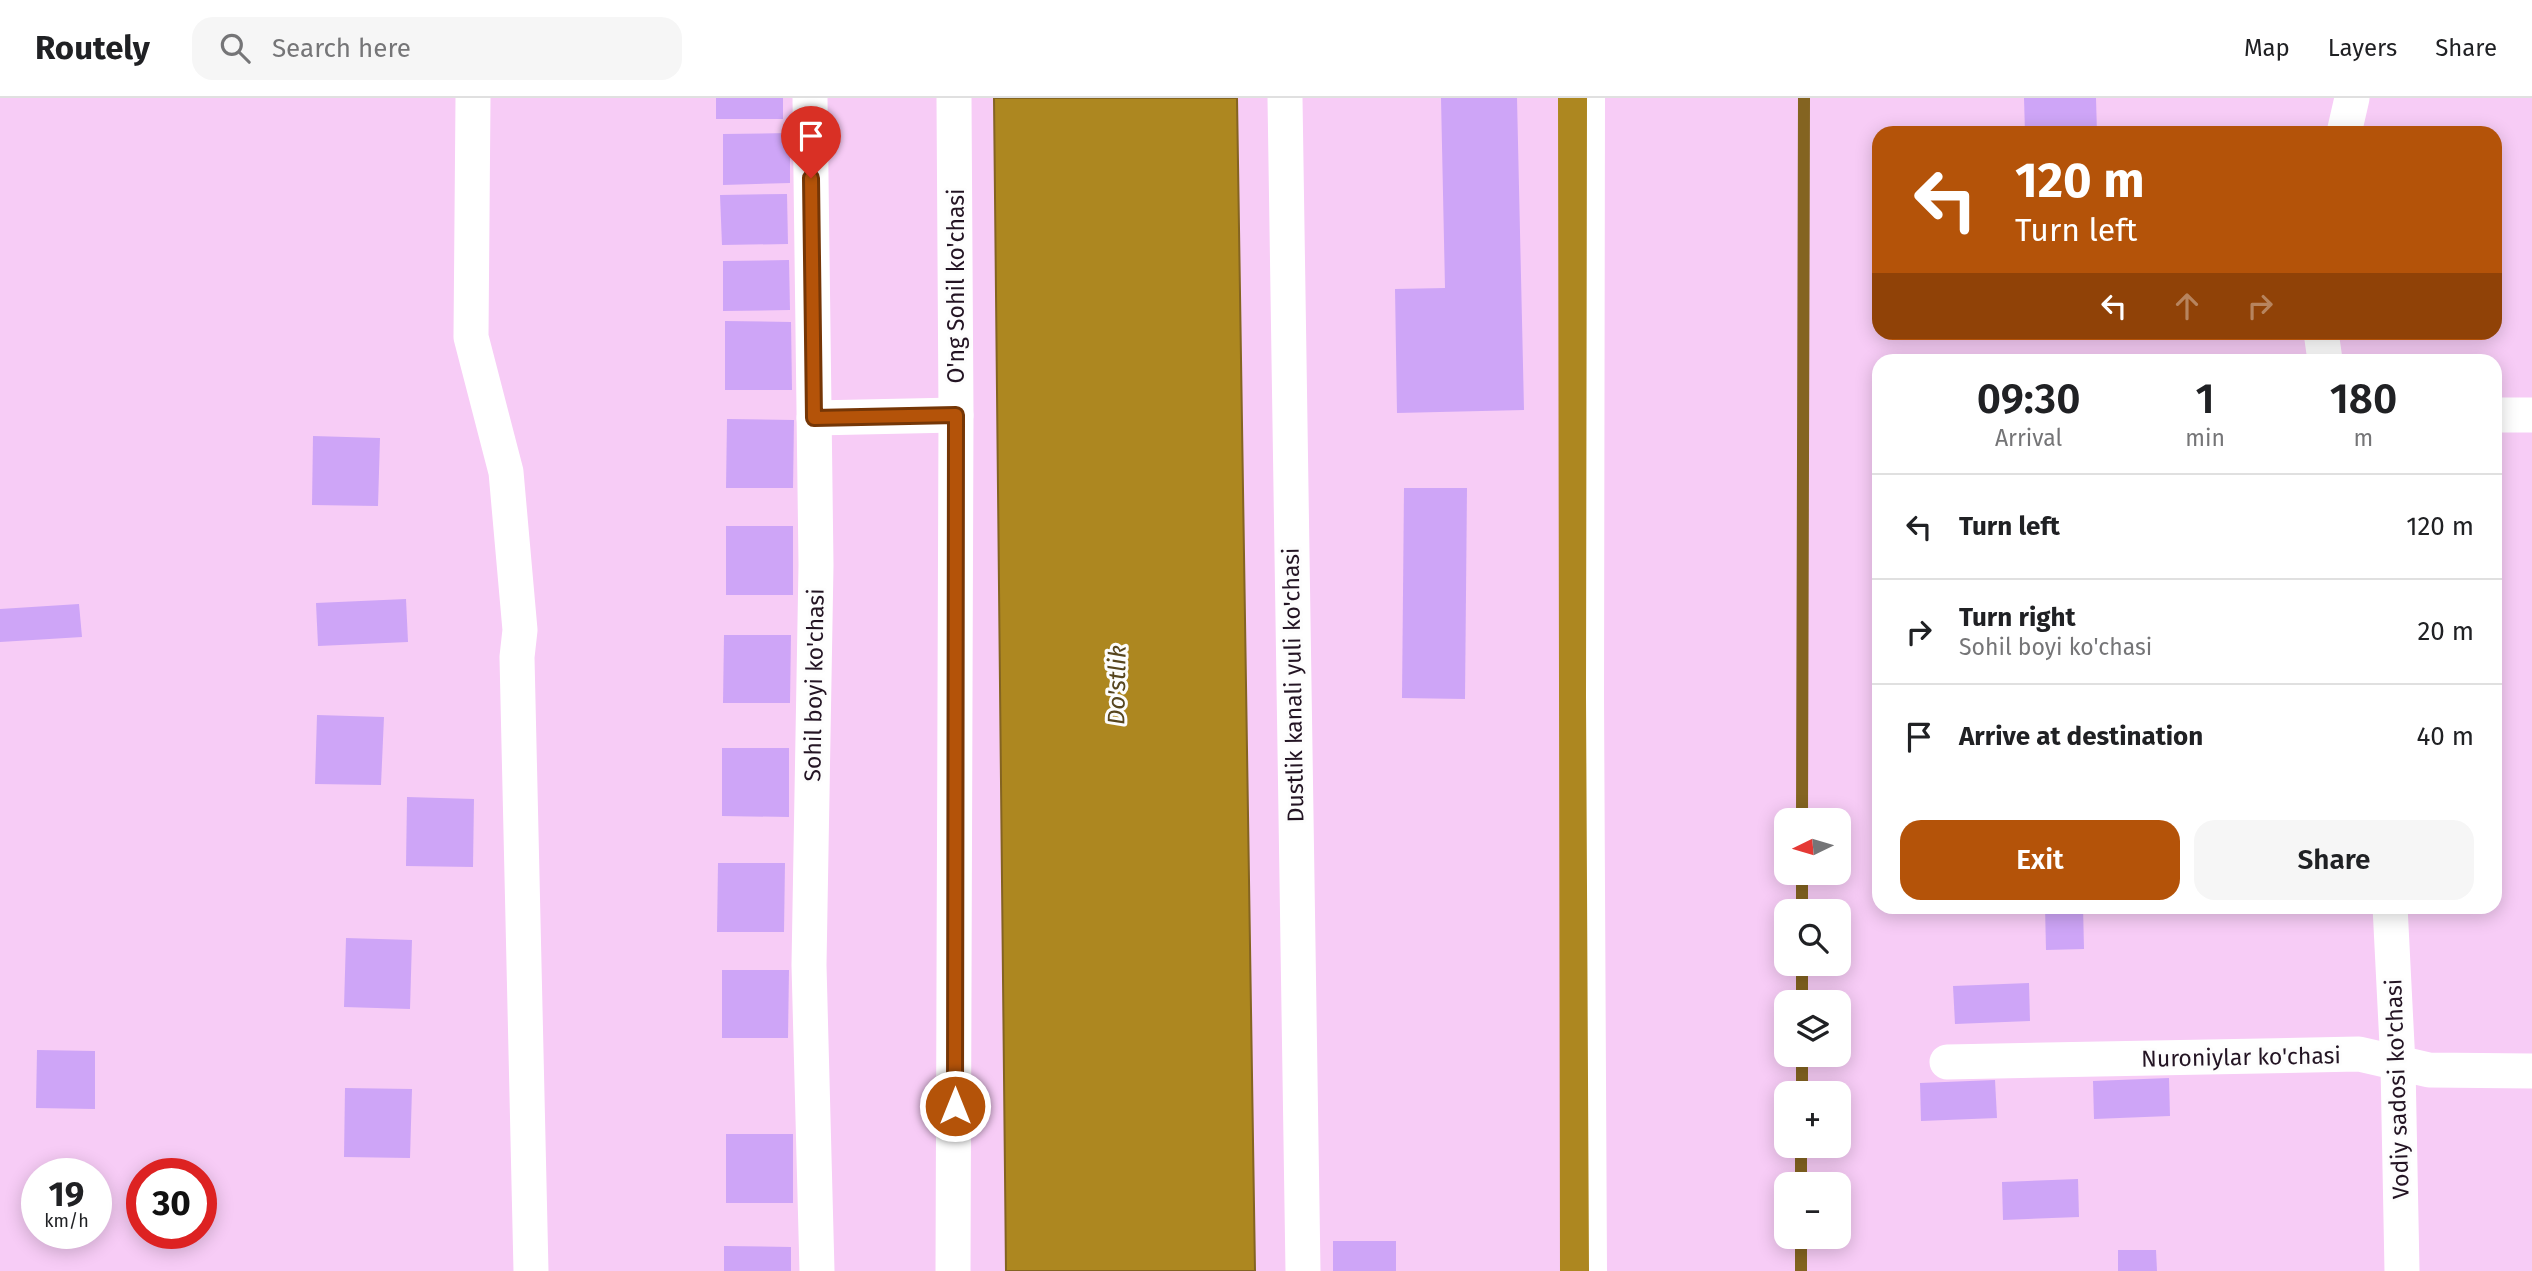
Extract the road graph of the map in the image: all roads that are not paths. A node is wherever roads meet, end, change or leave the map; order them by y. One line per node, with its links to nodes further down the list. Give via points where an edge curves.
1 (473, 98): 16 (street, via 471,337 506,472 520,630)
2 (810, 98): 11 (street, Sohil boyi ko'chasi)
3 (954, 98): 8 (street, O'ng Sohil ko'chasi)
4 (1285, 98): 19 (street, Dustlik kanali yuli ko'chasi)
5 (1596, 98): 20 (lane)
6 (2352, 98): 7 (street)
7 (2346, 126)
8 (956, 415): 11 (street); 18 (street, O'ng Sohil ko'chasi)
9 (2502, 415): 10 (street)
10 (2532, 415)
11 (814, 418): 17 (street, Sohil boyi ko'chasi, via 809,965)
12 (2390, 914): 14 (street, Vodiy sadosi ko'chasi)
13 (1947, 1062): 14 (street, Nuroniylar ko'chasi, via 2359,1054)
14 (2398, 1065): 15 (street, Nuroniylar ko'chasi, via 2428,1070); 21 (street, Vodiy sadosi ko'chasi)
15 (2532, 1070)
16 (531, 1271)
17 (817, 1271)
18 (953, 1271)
19 (1303, 1271)
20 (1598, 1271)
21 (2402, 1271)

